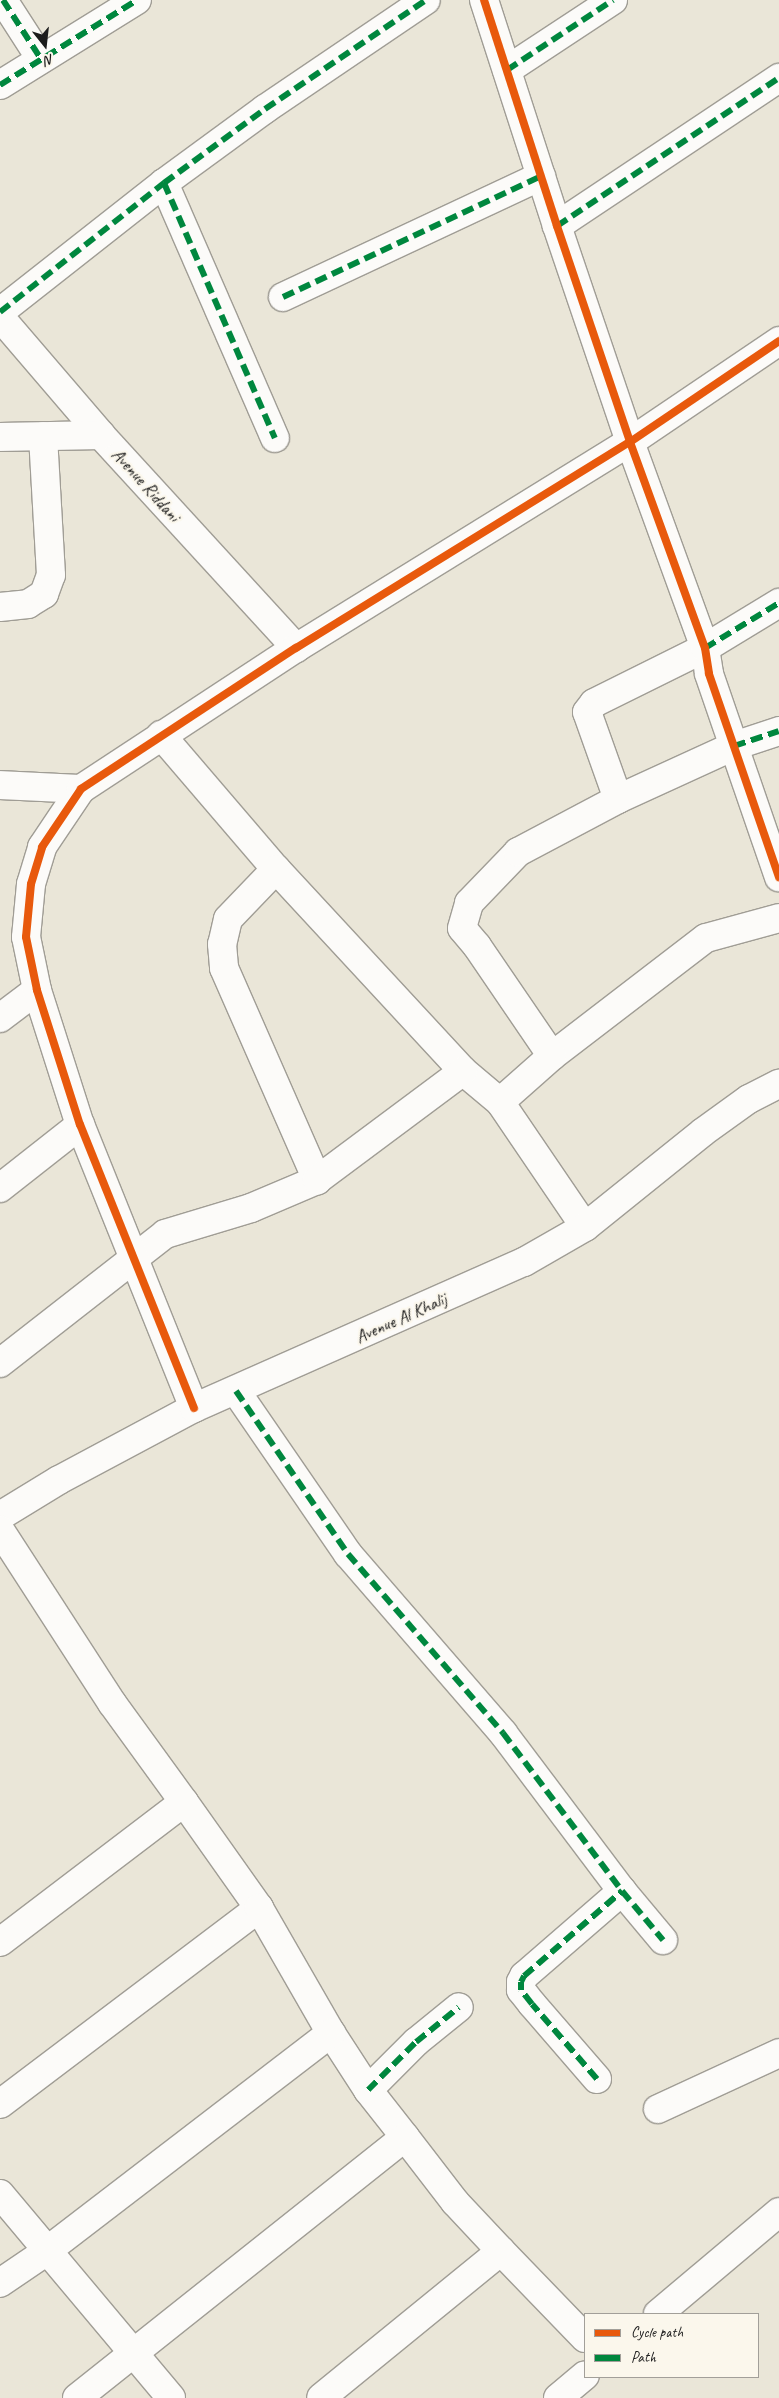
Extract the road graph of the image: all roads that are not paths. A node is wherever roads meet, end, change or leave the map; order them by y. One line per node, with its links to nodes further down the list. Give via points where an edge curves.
1 (3, 0): 6 (street)
2 (137, 0): 6 (street)
3 (426, 0): 11 (street)
4 (484, 0): 7 (street)
5 (613, 0): 7 (street)
6 (41, 59): 9 (street)
7 (507, 70): 10 (street)
8 (779, 78): 12 (street)
9 (0, 85)
10 (541, 176): 12 (street); 13 (street)
11 (164, 183): 14 (street); 20 (street)
12 (556, 226): 21 (street)
13 (283, 297)
14 (0, 312)
15 (0, 317): 17 (street, Avenue Riddani)
16 (779, 341): 21 (street)
17 (101, 435): 18 (street); 24 (street, Avenue Riddani)
18 (44, 436): 19 (street); 23 (street, via 51,575 44,594 28,604)
19 (0, 437)
20 (275, 438)
21 (630, 442): 24 (street); 25 (street)
22 (779, 603): 25 (street)
23 (0, 607)
24 (296, 648): 27 (street)
25 (705, 648): 28 (street, via 709,674); 31 (street, via 594,703 587,712)
26 (779, 731): 28 (street)
27 (161, 736): 30 (street); 32 (street)
28 (734, 746): 31 (street); 33 (street)
29 (0, 785): 30 (street)
30 (80, 788): 35 (street, via 42,847 30,884 26,937)
31 (618, 799): 37 (street, via 518,852 469,903 462,928)
32 (276, 870): 38 (street); 42 (street, via 228,919 222,944 224,968)
33 (779, 877)
34 (779, 918): 37 (street, via 706,938)
35 (37, 990): 36 (street); 41 (street)
36 (0, 1018)
37 (552, 1056): 40 (street)
38 (463, 1071): 40 (street); 42 (street)
39 (779, 1084): 44 (street, Avenue Al Khalij, via 750,1099 703,1132)
40 (500, 1102): 44 (street)
41 (80, 1126): 43 (street); 45 (street)
42 (316, 1180): 45 (street, via 251,1208 165,1234)
43 (0, 1188)
44 (585, 1227): 47 (street, Avenue Al Khalij, via 524,1262)
45 (132, 1259): 46 (street); 48 (street)
46 (0, 1363)
47 (236, 1391): 48 (street, Avenue Al Khalij); 52 (street, via 348,1554 503,1733)
48 (194, 1408): 49 (street, Avenue Al Khalij, via 59,1480)
49 (0, 1516)
50 (0, 1530): 51 (street, via 112,1704)
51 (184, 1802): 53 (street); 55 (street)
52 (622, 1891): 54 (street); 59 (street, via 521,1982 521,1990)
53 (259, 1908): 57 (street); 61 (street)
54 (663, 1940)
55 (0, 1942)
56 (459, 2008): 60 (street, via 416,2042)
57 (331, 2033): 60 (street); 66 (street)
58 (779, 2053): 62 (street)
59 (596, 2079)
60 (368, 2090): 63 (street)
61 (0, 2104)
62 (658, 2109)
63 (405, 2137): 67 (street, via 455,2202); 71 (street)
64 (0, 2194): 66 (street)
65 (779, 2212): 69 (street)
66 (48, 2251): 68 (street); 71 (street)
67 (501, 2251): 70 (street); 75 (street)
68 (0, 2283)
69 (659, 2313)
70 (584, 2337)
71 (136, 2354): 73 (street); 74 (street)
72 (584, 2377): 76 (street)
73 (77, 2398)
74 (171, 2398)
75 (321, 2398)
76 (558, 2398)

